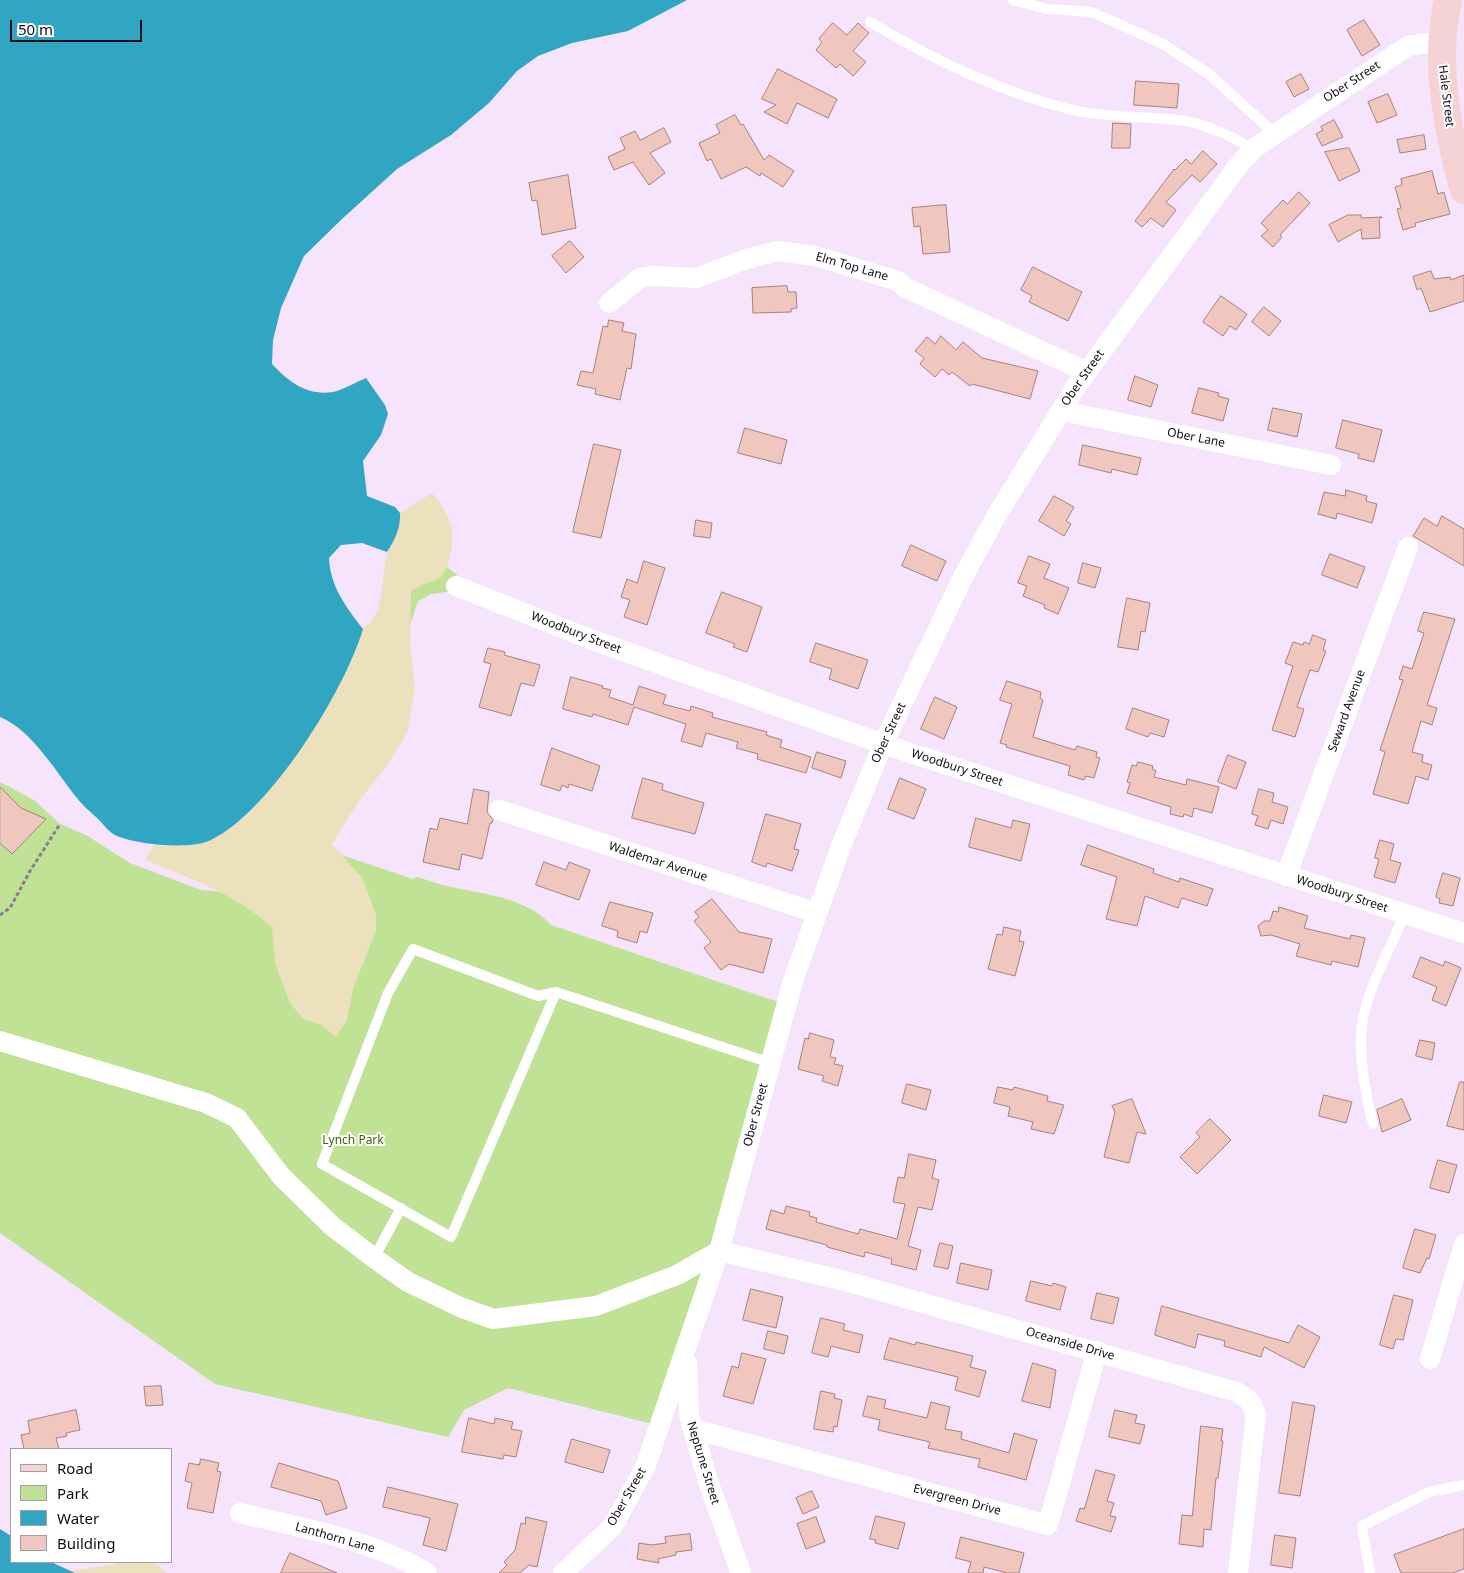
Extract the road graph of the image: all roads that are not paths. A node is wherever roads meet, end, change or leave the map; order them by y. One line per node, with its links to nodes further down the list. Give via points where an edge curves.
1 (1013, 0): 5 (lane, via 1047,9 1092,12 1162,44 1209,74)
2 (1448, 0): 4 (main road, Hale Street)
3 (870, 22): 6 (lane, via 915,49 1022,95 1074,110 1181,120 1234,138)
4 (1442, 42): 5 (street, Ober Street, via 1408,46); 7 (main road, Hale Street, via 1444,89)
5 (1275, 134): 6 (street, Ober Street)
6 (1253, 149): 9 (street, Ober Street)
7 (1464, 190)
8 (609, 303): 9 (street, Elm Top Lane, via 640,278 697,278 746,259 778,251 815,256 898,280 906,288)
9 (1087, 372): 10 (street, Ober Street)
10 (1061, 411): 11 (street, Ober Lane); 14 (street, Ober Street, via 963,577)
11 (1331, 465)
12 (1408, 547): 16 (street, Seward Avenue)
13 (456, 586): 14 (street, Woodbury Street, via 590,639)
14 (882, 744): 16 (street, Woodbury Street); 17 (street, Ober Street)
15 (499, 810): 17 (street, Waldemar Avenue)
16 (1286, 876): 18 (street, Woodbury Street)
17 (817, 913): 22 (street, Ober Street, via 793,981)
18 (1405, 914): 19 (street, Woodbury Street); 23 (lane, via 1364,1016 1360,1039 1366,1097)
19 (1464, 933)
20 (556, 992): 22 (lane); 24 (lane, via 451,1237); 24 (lane, via 538,996 412,950 388,993 322,1164)
21 (0, 1041): 27 (street, via 206,1103 237,1118 281,1176 332,1226)
22 (771, 1063): 26 (street, Ober Street)
23 (1373, 1124)
24 (400, 1208): 27 (lane)
25 (1464, 1244): 30 (street)
26 (719, 1251): 27 (street, via 677,1275 596,1306 493,1319 408,1282); 28 (street, Ober Street); 29 (street, Oceanside Drive, via 849,1282)
27 (374, 1258)
28 (687, 1349): 31 (street, Neptune Street, via 689,1415); 35 (street, Ober Street, via 661,1426 632,1495 613,1526)
29 (1097, 1351): 31 (street, Evergreen Drive, via 1048,1525); 37 (street, Oceanside Drive, via 1219,1386 1249,1400 1256,1414 1255,1437)
30 (1430, 1359)
31 (693, 1429): 36 (street, Neptune Street)
32 (1464, 1485): 38 (lane, via 1429,1492 1362,1526)
33 (240, 1513): 34 (street, Lanthorn Lane, via 370,1548 406,1560)
34 (427, 1573)
35 (563, 1573)
36 (741, 1573)
37 (1238, 1573)
38 (1370, 1573)

